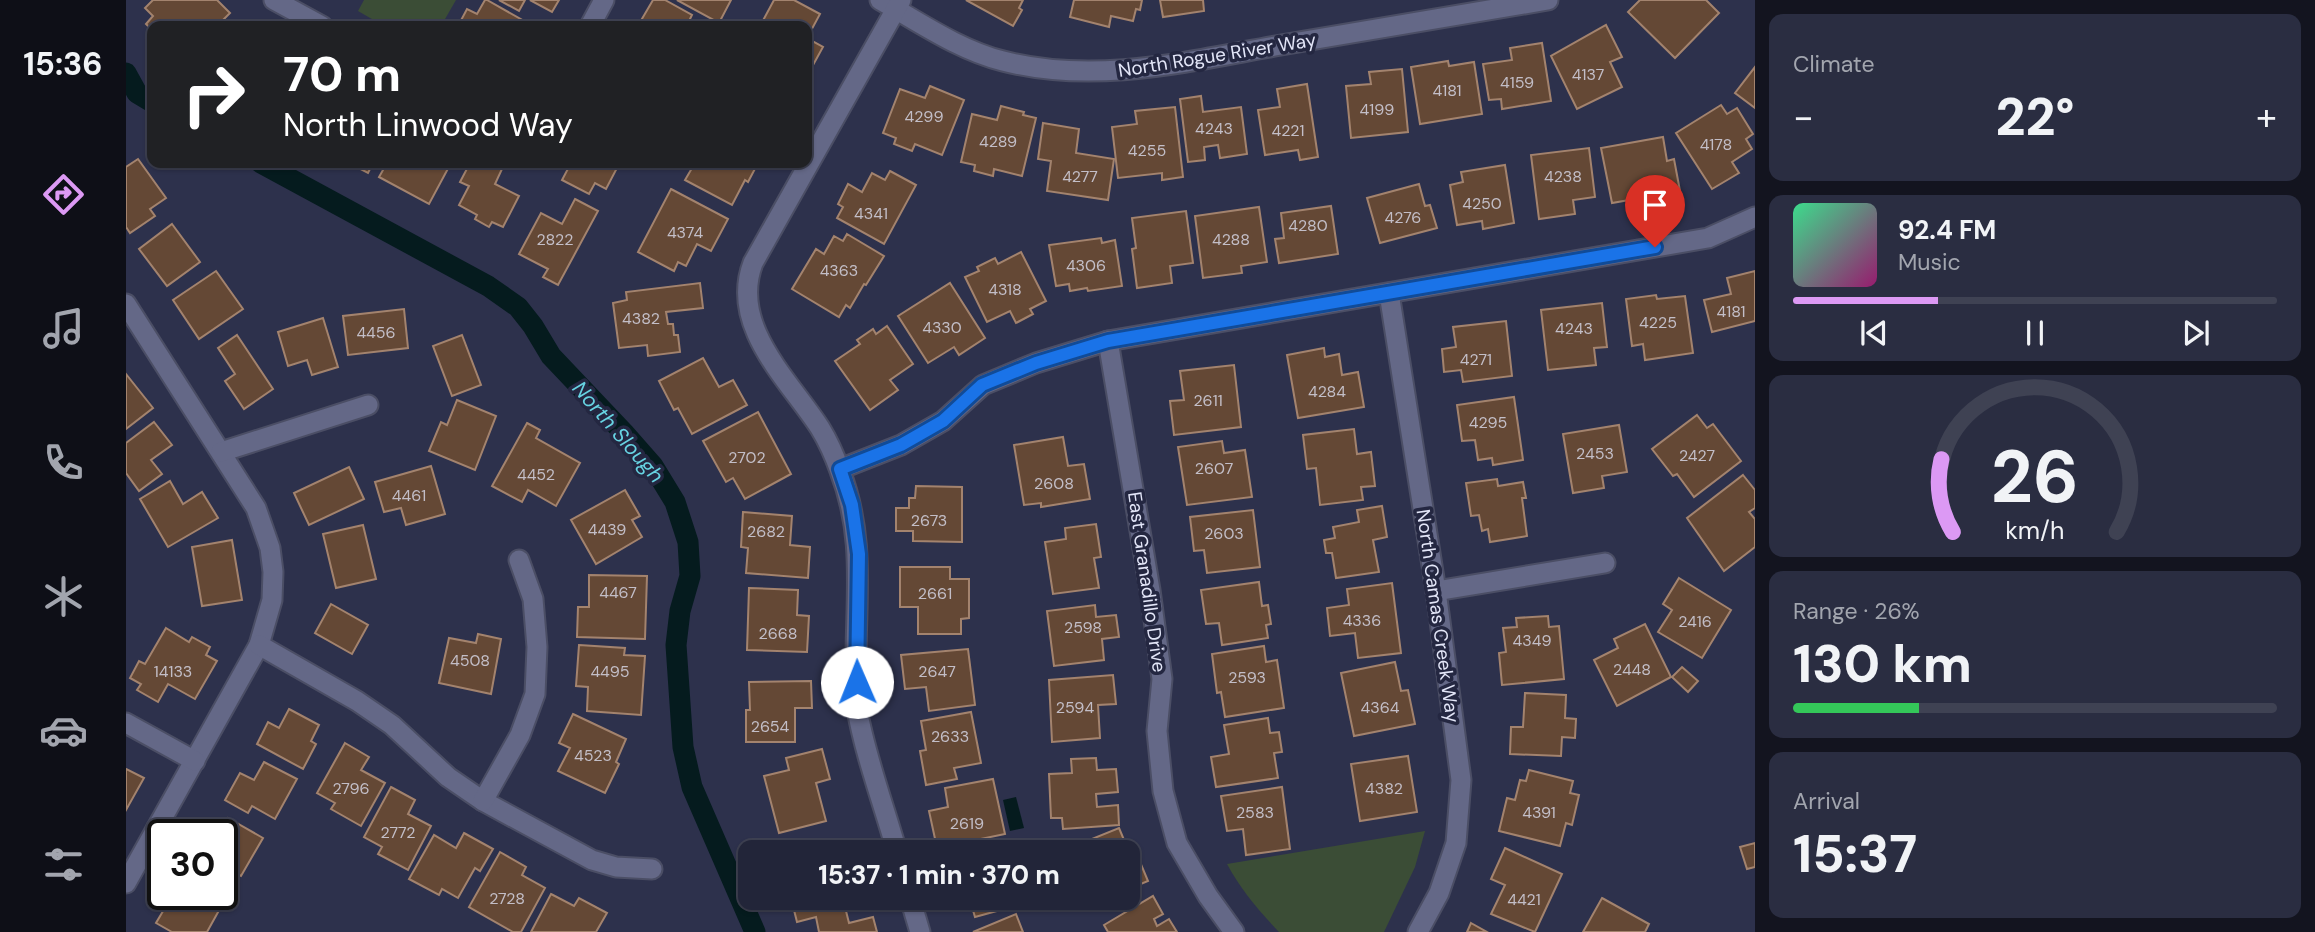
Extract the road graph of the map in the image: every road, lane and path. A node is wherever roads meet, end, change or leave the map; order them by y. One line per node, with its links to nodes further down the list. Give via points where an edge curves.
1 (274, 0): 5 (street)
2 (604, 0): 6 (street)
3 (1548, 0): 4 (street, North Rogue River Way, via 1107,72 1053,71 1001,61 960,45)
4 (892, 3): 7 (street)
5 (314, 21)
6 (593, 21)
7 (812, 153)
8 (804, 168): 15 (street, via 753,263 747,299 762,344 821,430)
9 (1755, 218): 10 (street, via 1708,238)
10 (1389, 293): 12 (street); 18 (street, North Camas Creek Way)
11 (126, 304): 14 (street)
12 (1108, 341): 15 (street, via 982,385 943,421 901,445); 28 (street, East Granadillo Drive, via 1162,679 1157,731 1163,791 1177,843)
13 (368, 405): 14 (street)
14 (221, 452): 19 (street, via 256,508 270,548 272,600)
15 (840, 469): 23 (street, via 852,505 859,554 857,707)
16 (519, 561): 22 (street, via 533,599 535,694 520,735)
17 (1605, 563): 18 (street)
18 (1436, 591): 29 (street, North Camas Creek Way, via 1461,780 1456,843 1439,893)
19 (259, 645): 21 (street); 22 (street, via 358,701)
20 (126, 723): 21 (street)
21 (195, 761): 25 (street)
22 (483, 800): 24 (street, via 592,860)
23 (894, 840)
24 (652, 869)
25 (126, 883)
26 (914, 910): 27 (street)
27 (920, 932)
28 (1234, 932)
29 (1418, 932)

